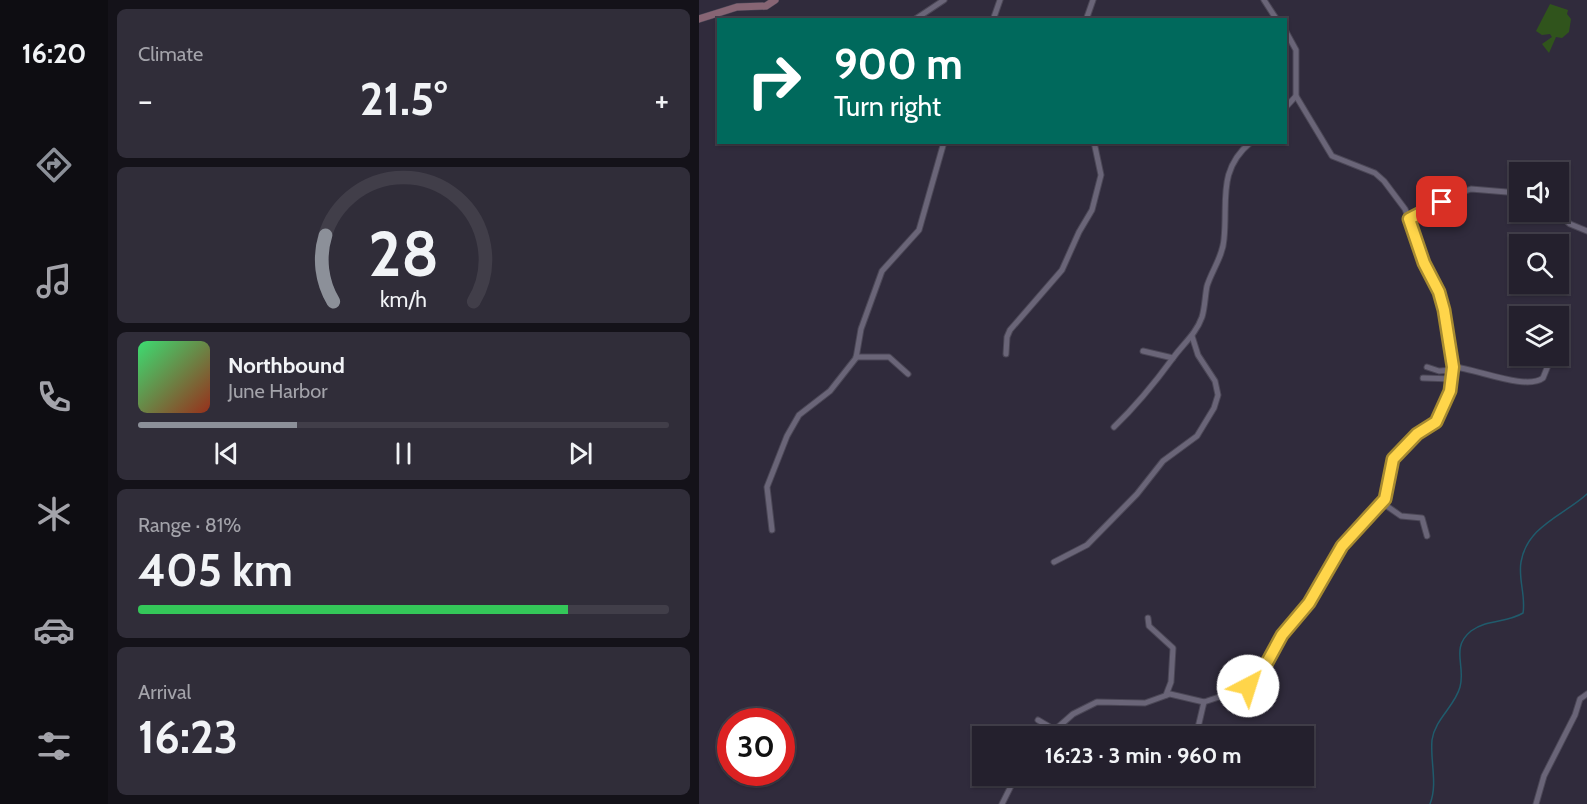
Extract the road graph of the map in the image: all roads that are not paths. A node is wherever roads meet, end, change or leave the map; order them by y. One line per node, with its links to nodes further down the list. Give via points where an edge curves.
1 (775, 0): 10 (street, via 766,6 737,7)
2 (944, 0): 6 (street)
3 (1000, 0): 7 (street)
4 (1093, 0): 8 (street)
5 (1264, 0): 9 (street)
6 (917, 18)
7 (994, 18)
8 (1087, 18)
9 (1276, 18)
10 (699, 19)
11 (1287, 34): 12 (street, via 1296,50)
12 (1296, 96): 13 (street); 18 (street, via 1332,156 1375,173 1400,201)
13 (1287, 106)
14 (943, 144): 24 (street, via 919,230 882,271 861,329)
15 (1094, 144): 23 (street, via 1101,175 1094,206 1062,270 1010,330)
16 (1249, 144): 21 (street, via 1238,153 1226,182 1223,245)
17 (1509, 193): 18 (street, via 1471,189)
18 (1409, 219): 28 (street, via 1439,292)
19 (1569, 222): 20 (street)
20 (1587, 231)
21 (1192, 336): 25 (street); 36 (street, via 1218,395 1197,436 1163,461 1087,545)
22 (1143, 351): 25 (street)
23 (1006, 354)
24 (856, 357): 29 (street, via 889,357); 34 (street, via 830,391 799,415 787,436 767,487)
25 (1173, 358): 32 (street, via 1156,384)
26 (1548, 366): 28 (street, via 1543,378 1536,382)
27 (1427, 367): 28 (street, via 1439,371)
28 (1453, 368): 31 (street)
29 (908, 374)
30 (1423, 378): 31 (street)
31 (1453, 379): 33 (street, via 1436,422 1417,434 1393,459 1387,495)
32 (1115, 427)
33 (1381, 502): 35 (street, via 1401,516 1422,518); 40 (street, via 1342,546 1309,603 1282,635 1258,679)
34 (772, 530)
35 (1427, 536)
36 (1054, 562)
37 (1147, 618): 39 (street, via 1149,626 1173,648 1171,682)
38 (1587, 694): 47 (street, via 1580,699 1544,776)
39 (1166, 695): 40 (street); 43 (street, via 1145,703 1097,702 1079,710)
40 (1204, 702): 44 (street)
41 (1038, 720): 42 (street)
42 (1048, 726)
43 (1060, 726)
44 (1198, 726)
45 (1011, 786): 46 (street)
46 (1002, 804)
47 (1536, 804)

